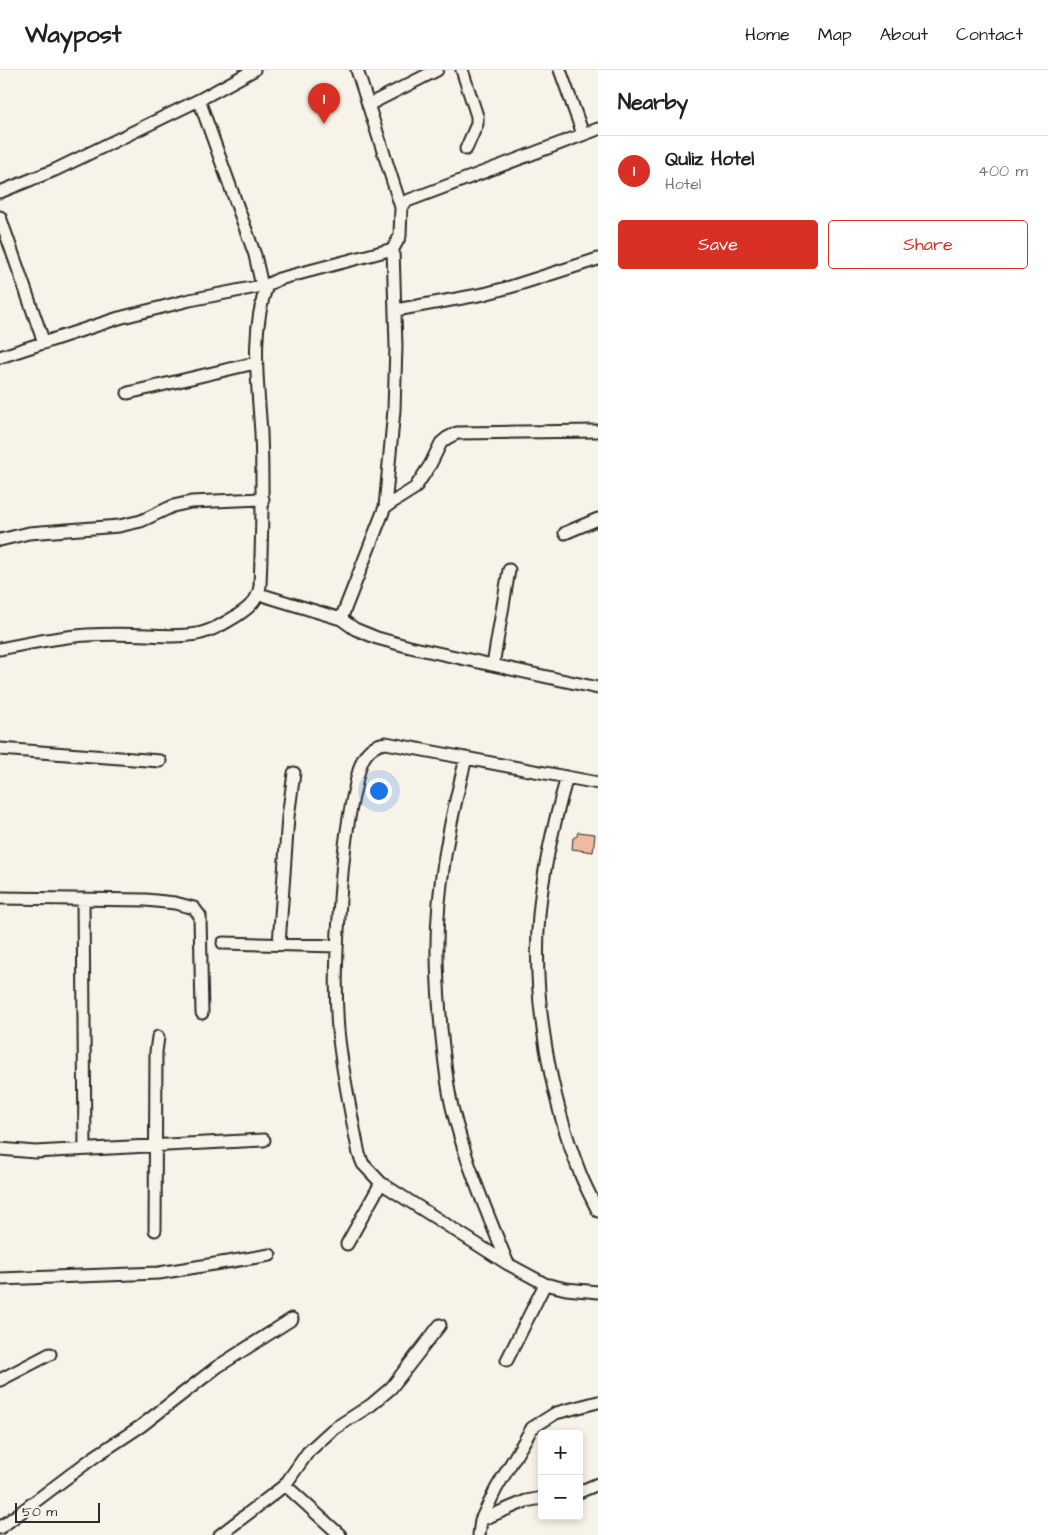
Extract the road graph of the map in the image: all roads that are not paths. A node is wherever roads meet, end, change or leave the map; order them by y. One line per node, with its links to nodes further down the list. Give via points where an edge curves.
1 (254, 70): 6 (street)
2 (357, 70): 8 (street)
3 (437, 70): 8 (street)
4 (462, 70): 11 (street, via 477,116 477,124)
5 (560, 70): 10 (street)
6 (236, 74): 7 (street)
7 (199, 100): 12 (street, via 55,170); 17 (street)
8 (368, 105): 13 (street)
9 (598, 129): 10 (street)
10 (583, 134): 13 (street, via 407,200)
11 (466, 149)
12 (0, 192)
13 (401, 207): 15 (street, via 400,236)
14 (0, 217): 19 (street)
15 (393, 249): 17 (street, via 288,276); 18 (street)
16 (598, 259): 18 (street, via 501,289)
17 (265, 286): 19 (street, via 119,318); 21 (street, via 259,309)
18 (396, 310): 25 (street, via 394,410)
19 (44, 343): 20 (street)
20 (0, 357)
21 (256, 363): 22 (street); 24 (street)
22 (128, 394)
23 (598, 431): 25 (street, via 457,433 441,443 415,488)
24 (263, 499): 28 (street, via 191,502 119,526 29,533); 30 (street)
25 (385, 507): 31 (street)
26 (598, 519): 27 (street)
27 (565, 533)
28 (0, 540)
29 (509, 570): 33 (street)
30 (259, 594): 31 (street); 32 (street, via 254,603 230,620 198,634 86,635)
31 (341, 620): 33 (street, via 389,642)
32 (0, 649)
33 (493, 665): 34 (street)
34 (598, 688)
35 (0, 748): 37 (street)
36 (466, 758): 39 (street); 45 (street, via 386,743 374,746 364,756 349,816); 57 (street, via 442,877 437,952 440,1016 447,1083 457,1127 479,1195)
37 (160, 761)
38 (294, 773): 44 (street)
39 (567, 777): 40 (street); 53 (street, via 550,844 539,916 540,1015 562,1119 580,1173)
40 (598, 784)
41 (0, 898): 42 (street)
42 (83, 899): 46 (street, via 161,901 194,908 200,916); 51 (street)
43 (223, 943): 44 (street)
44 (279, 944): 45 (street)
45 (337, 946): 52 (street, via 338,1032 350,1109 362,1164)
46 (202, 1013)
47 (158, 1036): 49 (street)
48 (264, 1140): 49 (street)
49 (155, 1146): 51 (street); 54 (street)
50 (0, 1149): 51 (street, via 35,1152)
51 (85, 1149)
52 (381, 1183): 55 (street); 57 (street)
53 (598, 1211)
54 (155, 1230)
55 (347, 1244)
56 (270, 1255): 58 (street, via 159,1273)
57 (508, 1264): 59 (street)
58 (0, 1279)
59 (545, 1284): 60 (street); 64 (street)
60 (598, 1292)
61 (292, 1319): 72 (street, via 217,1367)
62 (440, 1325): 68 (street, via 391,1388 332,1430 308,1452)
63 (50, 1354): 65 (street)
64 (507, 1360)
65 (0, 1380)
66 (598, 1402): 71 (street, via 556,1413 532,1428)
67 (598, 1484): 69 (street)
68 (285, 1485): 73 (street); 74 (street)
69 (583, 1490)
70 (538, 1499): 71 (street)
71 (481, 1520): 75 (street)
72 (0, 1528)
73 (220, 1535)
74 (340, 1535)
75 (479, 1535)

